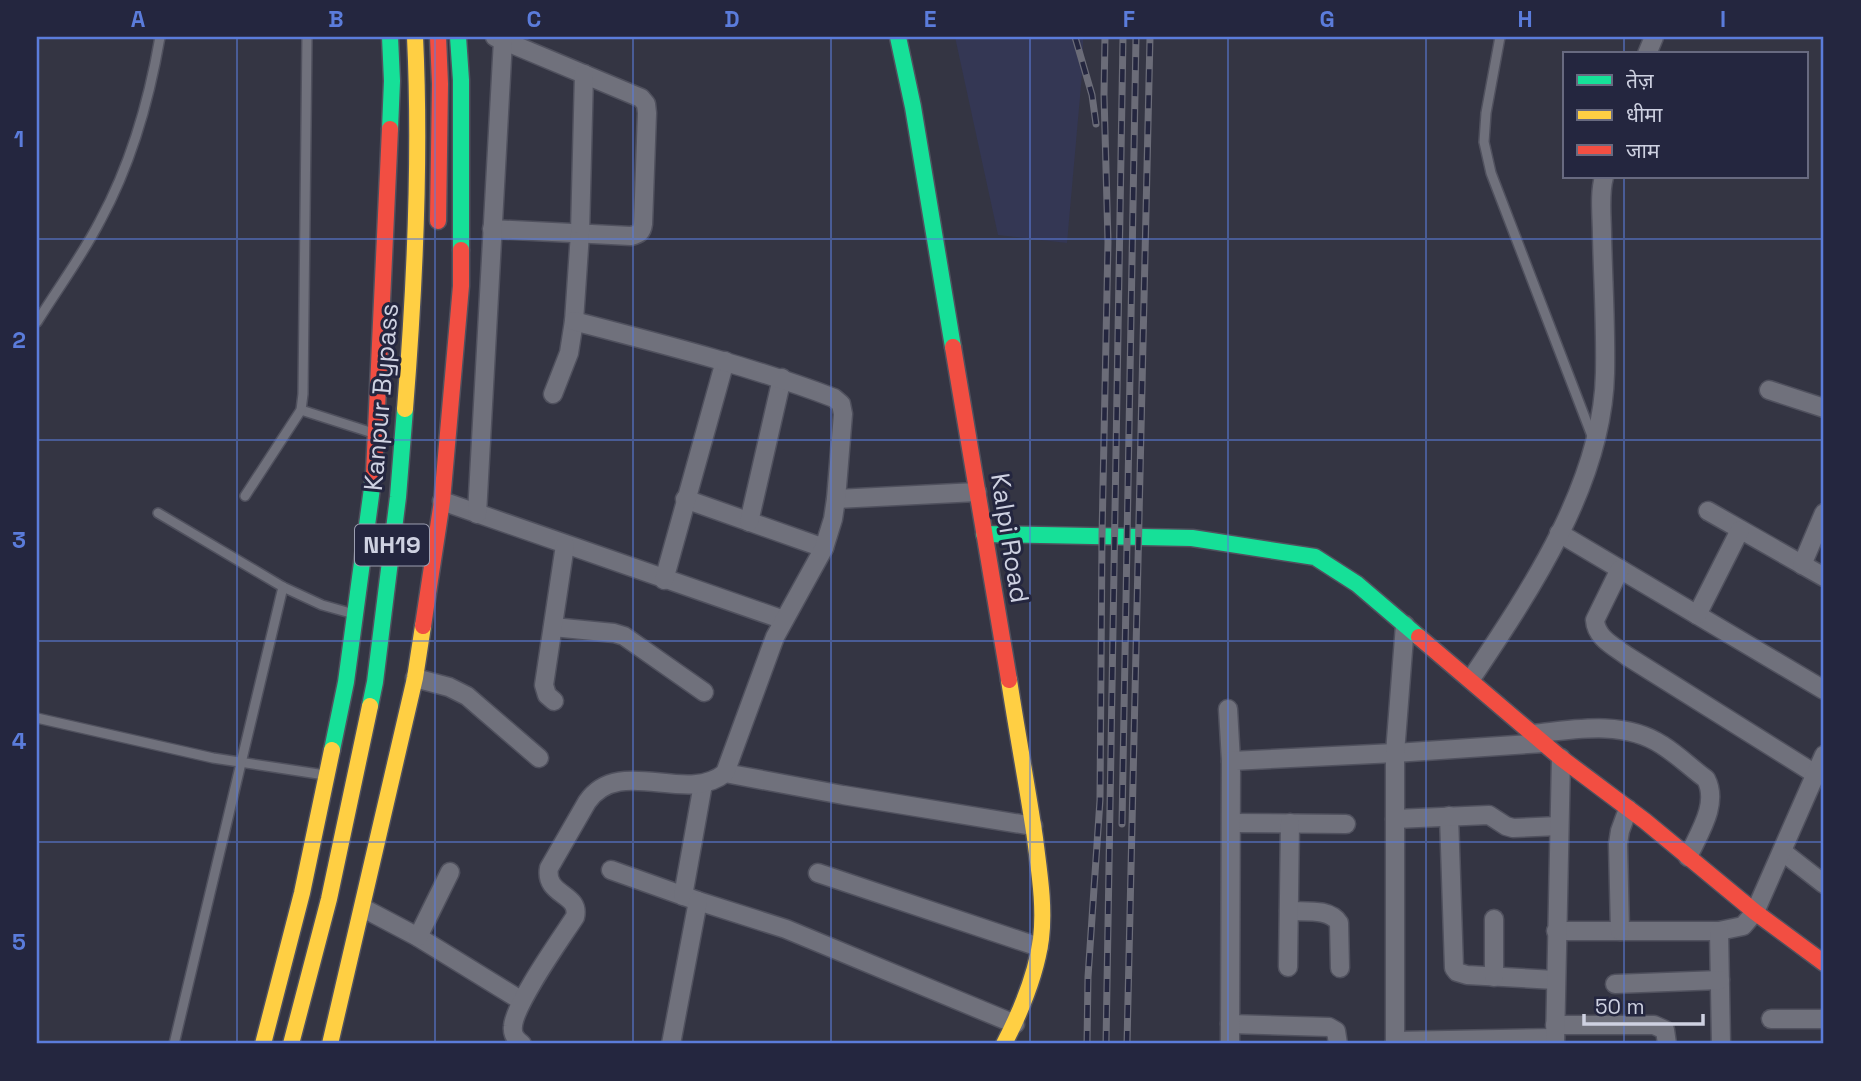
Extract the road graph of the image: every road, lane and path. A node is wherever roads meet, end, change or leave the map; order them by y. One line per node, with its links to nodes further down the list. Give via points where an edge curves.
1 (160, 37): 16 (lane, via 146,102 122,174 100,222)
2 (307, 37): 22 (lane)
3 (390, 37): 23 (main road, via 392,81)
4 (415, 37): 111 (main road, Kanpur Bypass / NH19, via 415,285 398,497 375,682 329,899)
5 (438, 37): 14 (main road)
6 (458, 37): 29 (main road, via 461,286)
7 (898, 37): 25 (main road, Kalpi Road)
8 (1500, 37): 24 (lane, via 1484,142 1491,173)
9 (499, 38): 10 (street); 12 (street)
10 (584, 74): 13 (street); 13 (street, via 640,98 647,113 642,230 631,236)
11 (1604, 178): 24 (street, via 1605,373)
12 (492, 229): 13 (street); 33 (street)
13 (580, 233): 15 (street)
14 (437, 236)
15 (574, 321): 17 (street); 20 (street, via 569,354)
16 (37, 322)
17 (725, 361): 18 (street); 27 (street)
18 (782, 378): 28 (street, via 841,404); 34 (street)
19 (1769, 390): 21 (street)
20 (553, 394)
21 (1824, 408)
22 (300, 410): 23 (lane); 26 (lane)
23 (375, 433): 45 (main road, via 373,493)
24 (1595, 444): 36 (street)
25 (977, 492): 28 (street); 37 (main road, Kalpi Road)
26 (245, 496)
27 (685, 499): 34 (street); 43 (street)
28 (836, 499): 39 (street)
29 (442, 502): 33 (street); 50 (main road)
30 (1708, 511): 35 (street)
31 (158, 513): 44 (lane)
32 (1824, 513): 40 (street)
33 (477, 514): 38 (street)
34 (749, 522): 39 (street)
35 (1740, 530): 40 (street); 46 (street)
36 (1559, 533): 41 (street); 51 (street)
37 (984, 534): 48 (main road, via 1192,538 1315,557 1357,584); 75 (main road, Kalpi Road)
38 (565, 545): 43 (street); 49 (street)
39 (824, 548): 47 (street)
40 (1802, 565): 42 (street)
41 (1620, 569): 46 (street); 66 (street, via 1595,620 1601,636)
42 (1824, 577)
43 (664, 580): 47 (street)
44 (283, 587): 45 (lane, via 321,605); 63 (lane)
45 (356, 614): 65 (main road)
46 (1697, 615): 52 (street)
47 (783, 620): 64 (street)
48 (1405, 625): 51 (main road); 58 (street)
49 (553, 627): 53 (street, via 624,636); 54 (street, via 544,685)
50 (415, 678): 60 (street, via 467,696); 84 (main road)
51 (1471, 679): 57 (main road)
52 (1824, 691)
53 (704, 692)
54 (554, 701)
55 (1228, 709): 62 (street)
56 (37, 718): 63 (lane)
57 (1538, 738): 58 (street); 61 (main road); 78 (street, via 1582,728 1624,730 1670,751 1706,779 1712,797)
58 (1395, 753): 62 (street); 71 (street)
59 (1824, 755): 66 (street)
60 (539, 758)
61 (1561, 758): 69 (main road); 76 (street)
62 (1231, 761): 72 (street)
63 (242, 763): 65 (lane); 109 (lane)
64 (726, 773): 67 (street); 75 (street)
65 (327, 775): 110 (main road)
66 (1817, 775): 77 (street)
67 (703, 784): 83 (street); 100 (street, via 624,781 594,792 548,874 551,885 575,905 575,917)
68 (371, 797): 101 (main road)
69 (1628, 809): 78 (main road); 89 (street, via 1618,844)
70 (1449, 816): 71 (street); 76 (street, via 1489,814 1513,828); 96 (street, via 1454,968 1461,975)
71 (1395, 819): 108 (street)
72 (1232, 822): 73 (street); 105 (street)
73 (1290, 823): 74 (street); 85 (street)
74 (1346, 824)
75 (1033, 826): 92 (main road, Kalpi Road, via 1043,904)
76 (1559, 826): 88 (street)
77 (1783, 852): 82 (street); 86 (street)
78 (1688, 857): 86 (main road)
79 (611, 870): 83 (street)
80 (450, 872): 91 (street)
81 (818, 873): 92 (street)
82 (1824, 884)
83 (691, 899): 104 (street, via 786,929); 114 (street)
84 (363, 908): 91 (street); 112 (main road)
85 (1289, 911): 94 (street); 95 (street, via 1335,917)
86 (1755, 912): 90 (street, via 1743,926); 93 (main road)
87 (1494, 919): 96 (street)
88 (1556, 930): 89 (street); 97 (street)
89 (1620, 931): 90 (street)
90 (1719, 931): 98 (street)
91 (418, 937): 100 (street)
92 (1039, 947): 104 (main road, Kalpi Road, via 1030,989)
93 (1824, 962)
94 (1288, 967)
95 (1340, 968)
96 (1494, 977): 97 (street)
97 (1555, 980): 106 (street)
98 (1720, 980): 99 (street); 119 (street)
99 (1615, 984)
100 (522, 1001): 113 (street, via 512,1029)
101 (322, 1006)
102 (1824, 1018): 103 (street)
103 (1771, 1019)
104 (1015, 1024): 115 (main road, Kalpi Road)
105 (1230, 1024): 116 (street); 117 (street, via 1329,1027 1336,1031)
106 (1555, 1036): 107 (street); 118 (street, via 1654,1024 1665,1030)
107 (1453, 1042): 108 (street)
108 (1395, 1043)
109 (174, 1044)
110 (263, 1044)
111 (291, 1044)
112 (330, 1044)
113 (522, 1044)
114 (671, 1044)
115 (1004, 1044)
116 (1230, 1044)
117 (1338, 1044)
118 (1667, 1044)
119 (1721, 1044)

